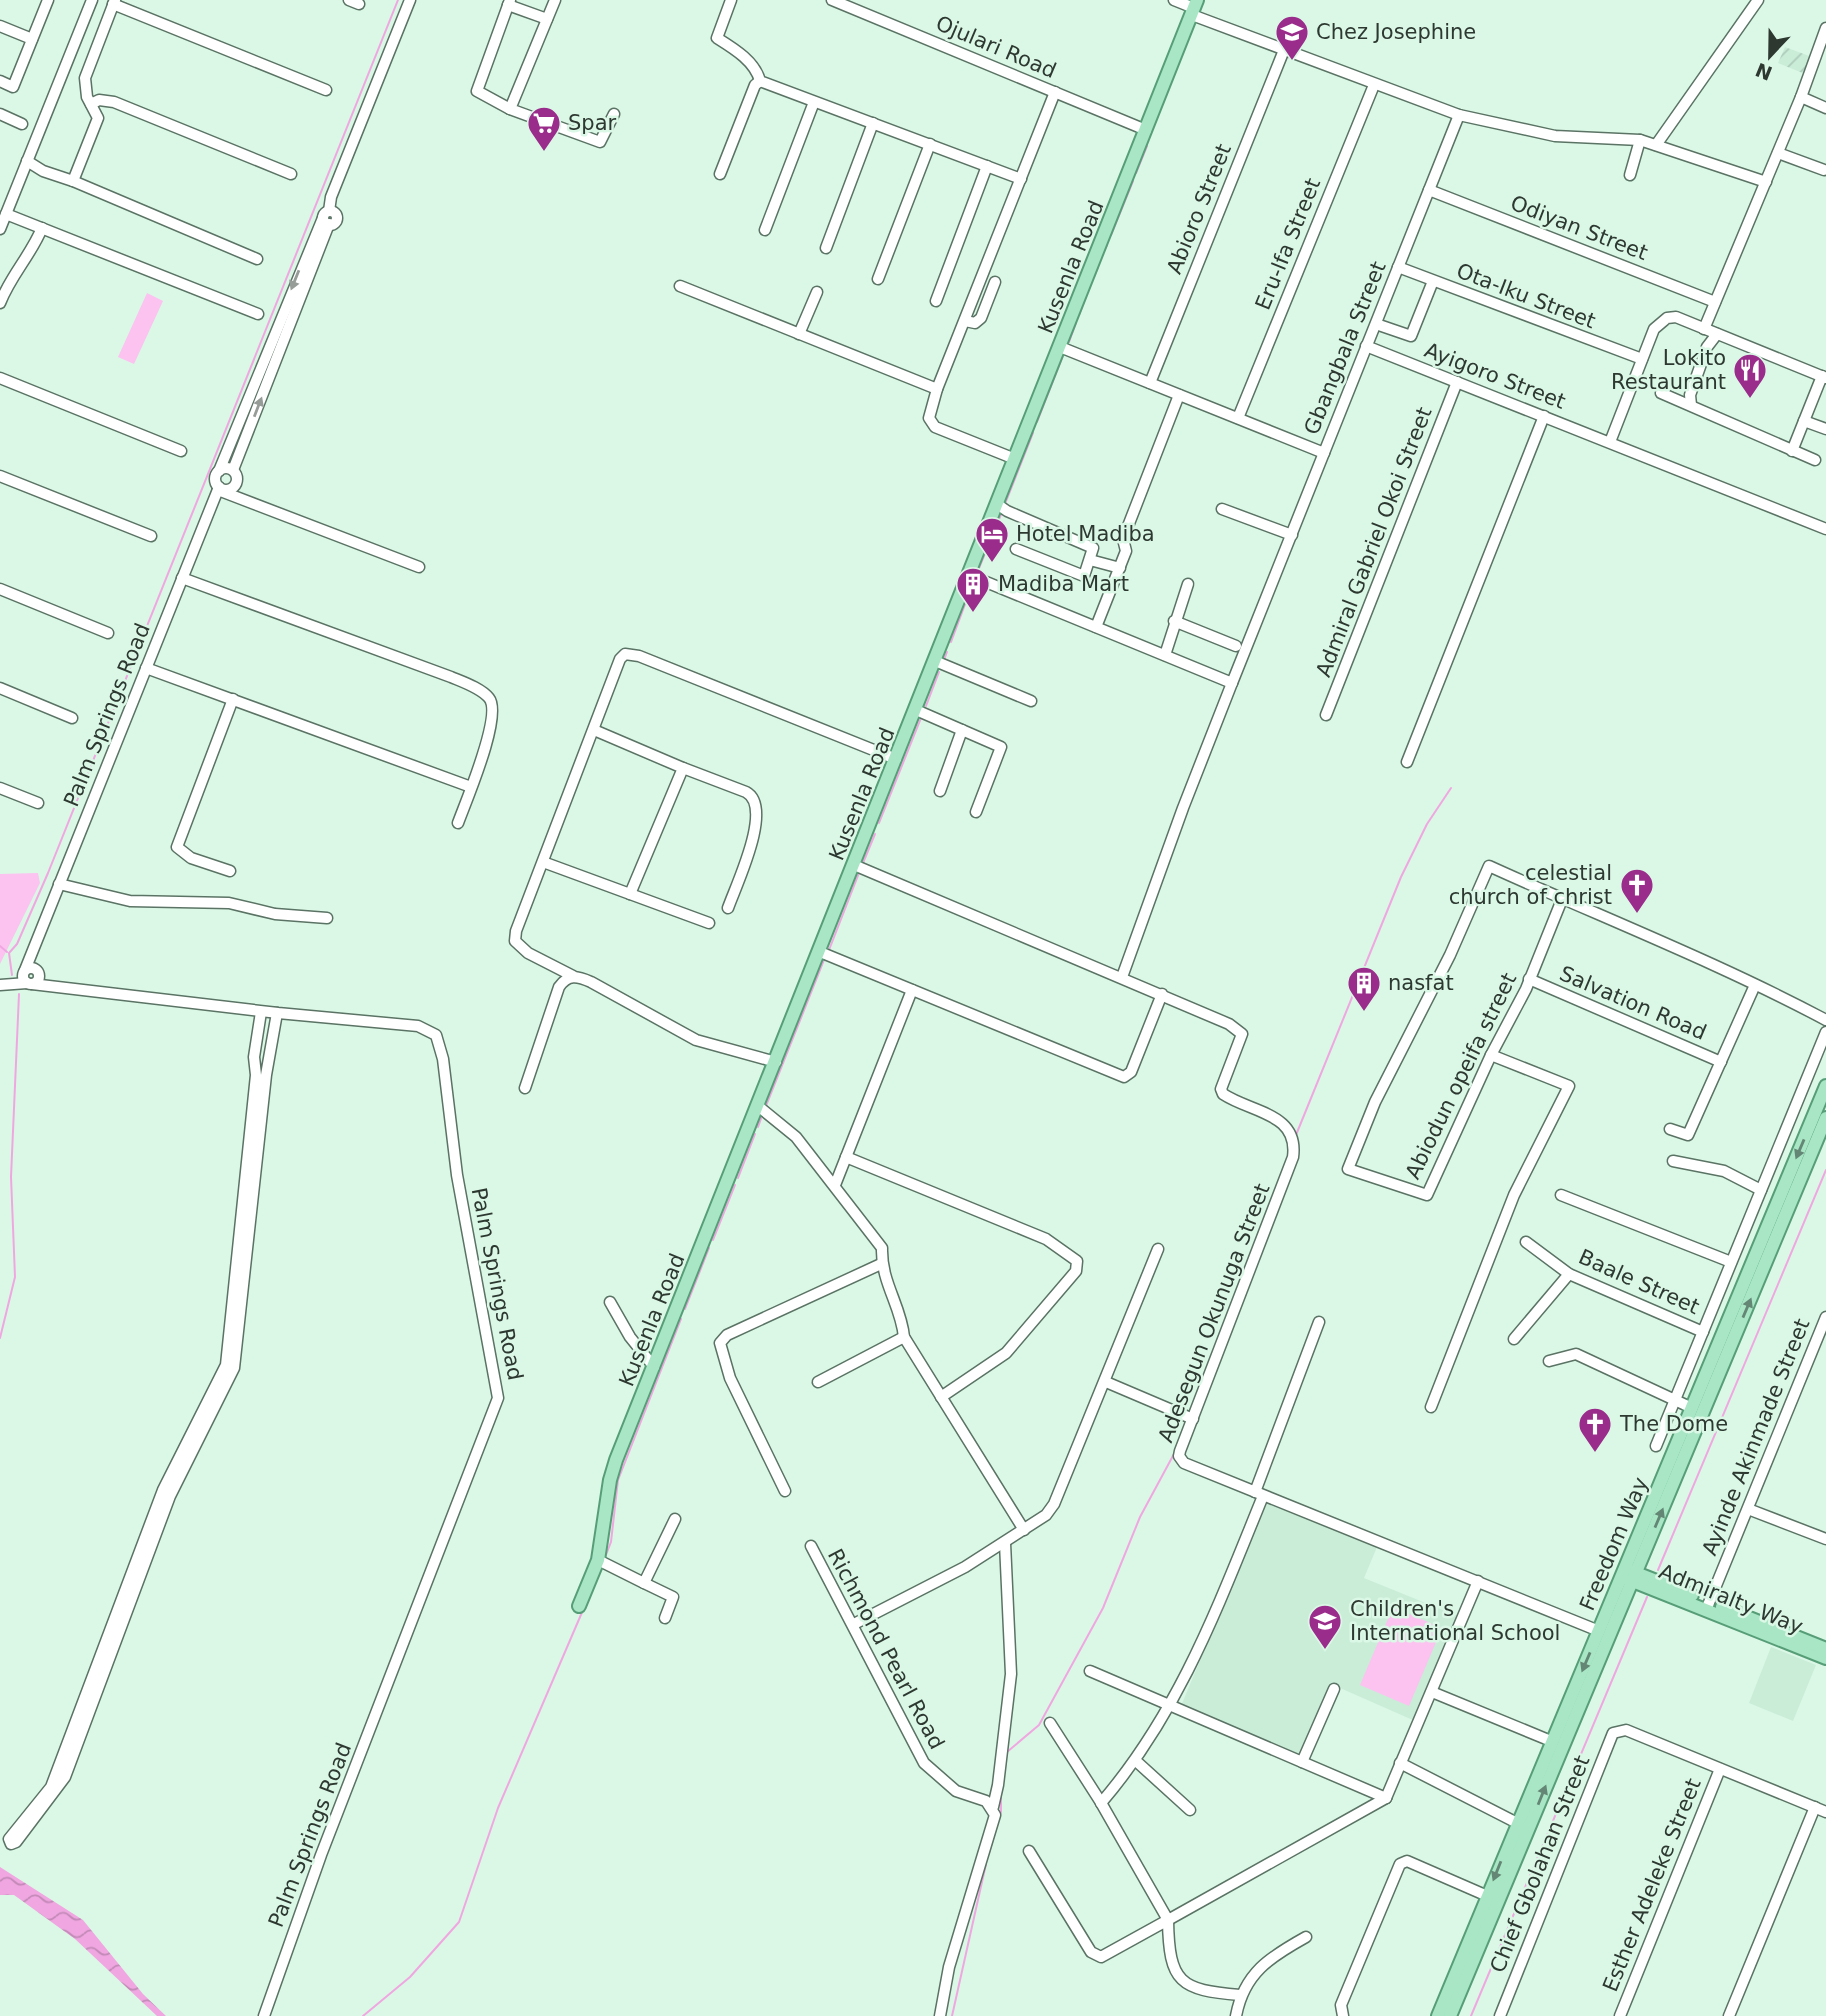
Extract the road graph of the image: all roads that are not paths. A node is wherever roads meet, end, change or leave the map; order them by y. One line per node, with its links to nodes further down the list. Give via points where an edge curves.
1 (48, 0): 17 (street)
2 (92, 0): 39 (street)
3 (349, 0): 12 (street)
4 (410, 0): 50 (street, via 331,197)
5 (555, 0): 14 (street)
6 (731, 0): 19 (street, via 717,38 756,69)
7 (832, 0): 23 (street, Ojulari Road)
8 (1174, 0): 13 (street)
9 (1758, 0): 37 (street)
10 (114, 2): 22 (street); 26 (street, via 85,78)
11 (509, 3): 14 (street); 28 (street, via 477,91)
12 (359, 4)
13 (1194, 8): 18 (street); 34 (main road, Kusenla Road)
14 (547, 19): 28 (street)
15 (0, 26): 17 (street)
16 (1826, 28): 24 (street)
17 (32, 39): 20 (street, via 13,87)
18 (1284, 50): 21 (street); 77 (street, Abioro Street)
19 (760, 81): 25 (street); 43 (street)
20 (0, 82)
21 (1374, 85): 31 (street); 83 (street, Eru-Ifa Street)
22 (326, 90)
23 (1055, 92): 34 (street, Ojulari Road); 45 (street)
24 (1801, 97): 27 (street); 38 (street)
25 (814, 102): 32 (street); 53 (street)
26 (91, 104): 42 (street, via 114,102); 46 (street, via 97,124)
27 (1826, 108)
28 (510, 109): 30 (street, via 600,142)
29 (0, 114): 33 (street)
30 (614, 114)
31 (1459, 115): 35 (street, via 1555,136); 48 (street, Gbangbala Street)
32 (873, 123): 36 (street); 54 (street)
33 (22, 124)
34 (1146, 130): 72 (main road, Kusenla Road)
35 (1640, 141): 37 (street); 44 (street)
36 (930, 144): 40 (street); 57 (street)
37 (1656, 145): 47 (street)
38 (1778, 153): 41 (street); 47 (street)
39 (27, 161): 46 (street, via 67,174); 49 (street)
40 (987, 166): 45 (street); 62 (street)
41 (1824, 170)
42 (291, 174)
43 (720, 174)
44 (1630, 175)
45 (1021, 179): 66 (street)
46 (74, 181): 55 (street)
47 (1766, 182): 63 (street)
48 (1429, 190): 56 (street, Gbangbala Street); 63 (street, Odiyan Street)
49 (6, 214): 51 (street); 52 (street)
50 (327, 218): 92 (street, one-way to 50); 93 (street, one-way to 93, via 277,323)
51 (42, 228): 64 (street, via 30,253 10,277); 65 (street)
52 (0, 229)
53 (765, 230)
54 (826, 248)
55 (257, 259)
56 (1398, 267): 58 (street, Ota-Iku Street); 67 (street, Gbangbala Street)
57 (878, 279)
58 (1433, 281): 67 (street, via 1411,336); 73 (street, Ota-Iku Street)
59 (995, 282): 66 (street, via 981,318 975,323)
60 (680, 286): 69 (street)
61 (817, 292): 69 (street)
62 (936, 301)
63 (1715, 302): 68 (street)
64 (0, 303)
65 (258, 314)
66 (965, 321): 78 (street)
67 (1376, 324): 71 (street, Gbangbala Street)
68 (1704, 329): 70 (street); 73 (street, via 1676,317 1667,318 1654,329)
69 (799, 334): 78 (street)
70 (1717, 334): 74 (street); 81 (street, via 1707,347 1689,395)
71 (1366, 346): 76 (street, Ayigoro Street); 89 (street, Gbangbala Street)
72 (1060, 347): 77 (street); 90 (main road, Kusenla Road)
73 (1642, 359): 86 (street)
74 (1824, 377): 84 (street)
75 (0, 378): 87 (street)
76 (1457, 382): 82 (street, Ayigoro Street); 121 (street, Admiral Gabriel Okoi Street)
77 (1150, 383): 80 (street)
78 (937, 389): 90 (street, via 930,423)
79 (1661, 393): 81 (street)
80 (1179, 394): 83 (street); 104 (street, via 1123,539 1126,551)
81 (1691, 405): 88 (street)
82 (1544, 416): 86 (street, Ayigoro Street); 126 (street)
83 (1238, 418): 89 (street)
84 (1804, 421): 85 (street); 88 (street)
85 (1826, 429)
86 (1610, 442): 98 (street, Ayigoro Street)
87 (181, 451)
88 (1792, 451): 91 (street)
89 (1324, 453): 99 (street, Gbangbala Street)
90 (1015, 459): 96 (main road, Kusenla Road)
91 (1815, 460)
92 (233, 470): 93 (street); 95 (street, via 234,486)
93 (219, 471): 95 (street, via 215,477)
94 (0, 476): 100 (street)
95 (218, 489): 103 (street); 106 (street, Palm Springs Road)
96 (997, 504): 102 (street, via 1093,548); 105 (main road, Kusenla Road)
97 (1222, 509): 99 (street)
98 (1826, 529)
99 (1292, 535): 116 (street, Gbangbala Street)
100 (151, 536)
101 (1016, 549): 102 (street, via 1084,576)
102 (1090, 560): 104 (street)
103 (419, 567)
104 (1119, 568): 110 (street)
105 (969, 575): 110 (street); 114 (main road, Kusenla Road)
106 (182, 579): 115 (street, Palm Springs Road); 128 (street, via 482,692 493,706 492,718)
107 (1188, 584): 109 (street)
108 (0, 589): 111 (street)
109 (1174, 621): 112 (street); 113 (street)
110 (1096, 627): 113 (street)
111 (108, 633)
112 (1236, 646)
113 (1165, 655): 116 (street)
114 (935, 661): 119 (street); 120 (main road, Kusenla Road)
115 (146, 668): 118 (street); 137 (street, Palm Springs Road)
116 (1232, 683): 146 (street, Gbangbala Street)
117 (0, 688): 122 (street)
118 (233, 699): 128 (street); 136 (street, via 177,847 191,858)
119 (1031, 701)
120 (916, 710): 124 (street); 125 (main road, Kusenla Road)
121 (1326, 715)
122 (72, 718)
123 (594, 730): 125 (street, via 620,659 632,653); 127 (street); 134 (street)
124 (961, 730): 130 (street); 132 (street, via 1001,747)
125 (896, 759): 135 (main road, Kusenla Road)
126 (1407, 762)
127 (682, 768): 138 (street); 140 (street, via 746,792 757,807 750,847)
128 (471, 787): 133 (street)
129 (0, 788): 131 (street)
130 (940, 791)
131 (38, 803)
132 (976, 812)
133 (458, 824)
134 (543, 862): 138 (street); 145 (street, via 515,941 528,953)
135 (854, 866): 143 (main road, Kusenla Road); 146 (street)
136 (230, 871)
137 (60, 884): 141 (street, via 130,901 229,903 275,914); 144 (street, Palm Springs Road, via 31,958)
138 (630, 894): 142 (street)
139 (1563, 897): 147 (street, Abiodun opeifa street); 149 (street); 158 (street, Abiodun opeifa street, via 1489,866 1348,1169 1427,1195)
140 (728, 908)
141 (327, 918)
142 (709, 923)
143 (820, 952): 150 (street); 159 (main road, Kusenla Road)
144 (30, 976): 148 (street); 152 (street, Palm Springs Road, via 49,988)
145 (573, 976): 159 (street, via 696,1040); 162 (street, via 559,987)
146 (1122, 977): 151 (street)
147 (1529, 979): 158 (street, Abiodun opeifa street); 160 (street, Salvation Road)
148 (0, 982)
149 (1755, 985): 154 (street); 160 (street)
150 (912, 990): 151 (street, via 1124,1077 1131,1072); 166 (street)
151 (1162, 994): 191 (street, Adesegun Okunuga Street, via 1237,1028 1242,1040 1221,1089 1223,1094 1287,1126 1295,1143)
152 (261, 1012): 153 (street, Palm Springs Road); 156 (street)
153 (277, 1013): 157 (street); 234 (street, Palm Springs Road, via 418,1026 436,1035 447,1082 457,1175 499,1388 496,1407 321,1855)
154 (1826, 1020)
155 (1826, 1032): 169 (street)
156 (256, 1045): 157 (street); 157 (street, via 226,1365 163,1490 51,1787 9,1839 11,1844 65,1777 170,1496 234,1368)
157 (272, 1047)
158 (1491, 1055): 189 (street, via 1569,1086 1514,1195)
159 (776, 1062): 163 (main road, Kusenla Road)
160 (1721, 1062): 165 (street, via 1688,1135)
161 (1826, 1086): 190 (main road, Freedom Way, one-way to 190)
162 (525, 1088)
163 (758, 1107): 168 (street, via 796,1137); 184 (main road, Kusenla Road)
164 (1826, 1118): 202 (main road, Freedom Way, one-way to 164)
165 (1670, 1129)
166 (846, 1157): 168 (street); 187 (street, via 1046,1239 1077,1261 1076,1271 1006,1353)
167 (1673, 1161): 169 (street, via 1724,1171)
168 (835, 1185): 174 (street, via 882,1248)
169 (1761, 1190): 173 (street)
170 (1561, 1195): 173 (street)
171 (1526, 1242): 175 (street, Baale Street)
172 (1158, 1249): 186 (street)
173 (1731, 1262): 179 (street)
174 (881, 1264): 180 (street, via 889,1295 902,1318); 193 (street, via 727,1335 720,1343 730,1378)
175 (1569, 1274): 179 (street, Baale Street); 181 (street)
176 (610, 1302): 184 (street)
177 (1826, 1317): 182 (street, Ayinde Akinmade Street)
178 (1318, 1322): 194 (street)
179 (1703, 1332): 188 (street)
180 (904, 1336): 185 (street); 187 (street)
181 (1514, 1339)
182 (1821, 1342): 195 (street, Ayinde Akinmade Street)
183 (1549, 1361): 188 (street, via 1576,1354)
184 (654, 1367): 201 (main road, Kusenla Road, via 610,1480)
185 (818, 1382)
186 (1107, 1382): 191 (street); 197 (street, via 1054,1504)
187 (941, 1397): 197 (street)
188 (1674, 1400): 190 (street); 192 (street)
189 (1431, 1407)
190 (1692, 1408): 202 (main road, Freedom Way)
191 (1193, 1419): 194 (street, Adesegun Okunuga Street, via 1179,1457 1184,1463)
192 (1656, 1446)
193 (785, 1491)
194 (1259, 1494): 203 (street, Adesegun Okunuga Street); 215 (street, via 1200,1648)
195 (1748, 1509): 198 (street); 206 (street, Ayinde Akinmade Street)
196 (675, 1519): 204 (street)
197 (1024, 1530): 199 (street)
198 (1826, 1539)
199 (1004, 1543): 208 (street); 224 (street, via 1011,1674)
200 (811, 1546): 208 (street, Richmond Pearl Road)
201 (602, 1562): 204 (street); 205 (main road, Kusenla Road)
202 (1629, 1574): 206 (main road, Admiralty Way); 209 (main road, Freedom Way); 228 (main road, Freedom Way, one-way to 202)
203 (1478, 1581): 209 (street, Adesegun Okunuga Street); 214 (street)
204 (644, 1583): 207 (street, via 673,1597)
205 (579, 1606)
206 (1707, 1606): 210 (main road, Admiralty Way); 211 (main road, Admiralty Way)
207 (666, 1618)
208 (854, 1624): 224 (street, Richmond Pearl Road, via 924,1763 956,1791)
209 (1599, 1631): 217 (main road, Freedom Way, one-way to 217)
210 (1826, 1649)
211 (1826, 1658)
212 (1090, 1671): 215 (street)
213 (1334, 1689): 219 (street)
214 (1432, 1692): 217 (street); 220 (street)
215 (1170, 1708): 218 (street); 219 (street)
216 (1050, 1723): 223 (street)
217 (1551, 1741): 228 (main road, Freedom Way)
218 (1136, 1761): 223 (street); 226 (street)
219 (1302, 1762): 222 (street)
220 (1400, 1763): 222 (street); 228 (street)
221 (1720, 1769): 225 (street); 240 (street, Chief Gbolahan Street, via 1620,1730 1610,1739); 241 (street, Esther Adeleke Street)
222 (1386, 1798): 231 (street)
223 (1101, 1803): 231 (street)
224 (993, 1807): 235 (street, via 995,1815 949,1967)
225 (1815, 1807): 227 (street); 242 (street)
226 (1189, 1811)
227 (1826, 1812)
228 (1522, 1826): 230 (main road, Freedom Way)
229 (1029, 1851): 231 (street, via 1091,1952 1101,1957)
230 (1493, 1898): 237 (street, via 1408,1861 1400,1864 1340,2005); 238 (main road, Freedom Way); 239 (main road, Freedom Way)
231 (1168, 1920): 233 (street, via 1169,1955 1188,1986)
232 (1306, 1937): 233 (street, via 1269,1957)
233 (1240, 1996): 236 (street)
234 (264, 2016)
235 (940, 2016)
236 (1236, 2016)
237 (1343, 2016)
238 (1438, 2016)
239 (1450, 2016)
240 (1500, 2016)
241 (1620, 2016)
242 (1729, 2016)

